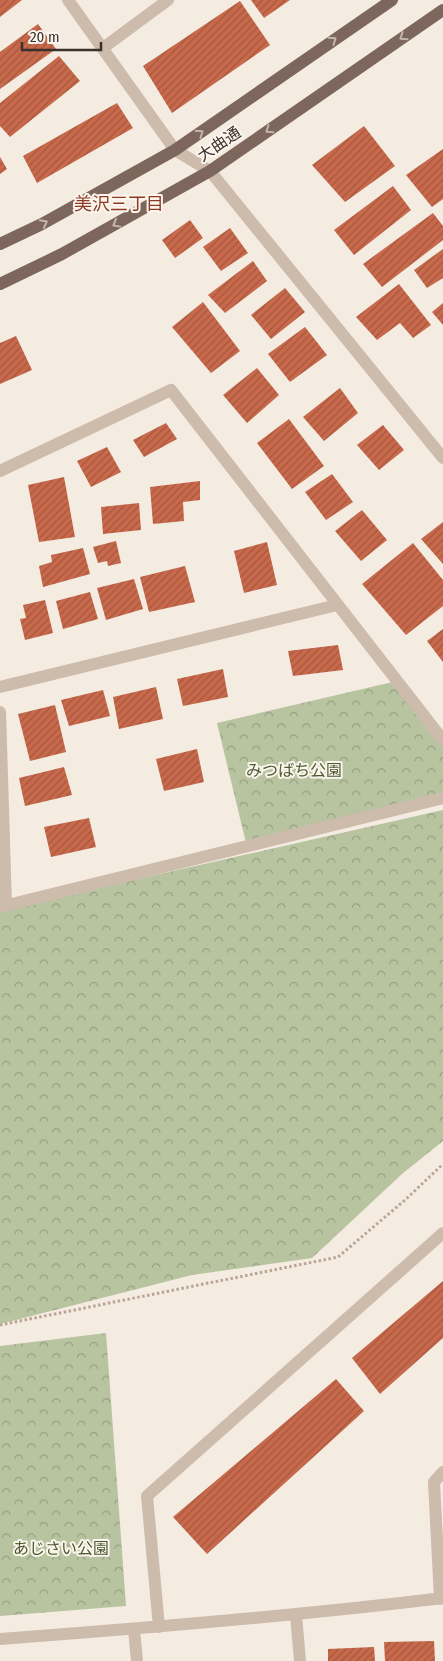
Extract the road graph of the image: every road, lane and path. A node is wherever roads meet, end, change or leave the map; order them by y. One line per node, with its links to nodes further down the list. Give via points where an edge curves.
1 (68, 0): 5 (street)
2 (168, 0): 5 (street)
3 (392, 0): 6 (main road, 大曲通, one-way to 3)
4 (443, 10): 7 (main road, 大曲通, one-way to 7)
5 (103, 48): 6 (street)
6 (175, 150): 7 (street); 8 (main road, 大曲通, one-way to 6)
7 (210, 171): 9 (main road, 大曲通, one-way to 9, via 62,254); 10 (street)
8 (0, 244)
9 (0, 284)
10 (443, 458)
11 (0, 471): 12 (street, via 171,390)
12 (337, 605): 13 (street); 15 (street)
13 (0, 687)
14 (0, 712): 16 (street)
15 (443, 740)
16 (0, 747): 18 (street)
17 (443, 798): 18 (street)
18 (3, 906)
19 (443, 1164): 21 (path, via 338,1257)
20 (443, 1233): 25 (street, via 147,1496)
21 (0, 1325)
22 (443, 1472): 23 (street, via 434,1482)
23 (442, 1598): 24 (street)
24 (296, 1615): 25 (street); 29 (street)
25 (159, 1627): 26 (street)
26 (134, 1629): 27 (street); 28 (street)
27 (0, 1639)
28 (137, 1661)
29 (300, 1661)

